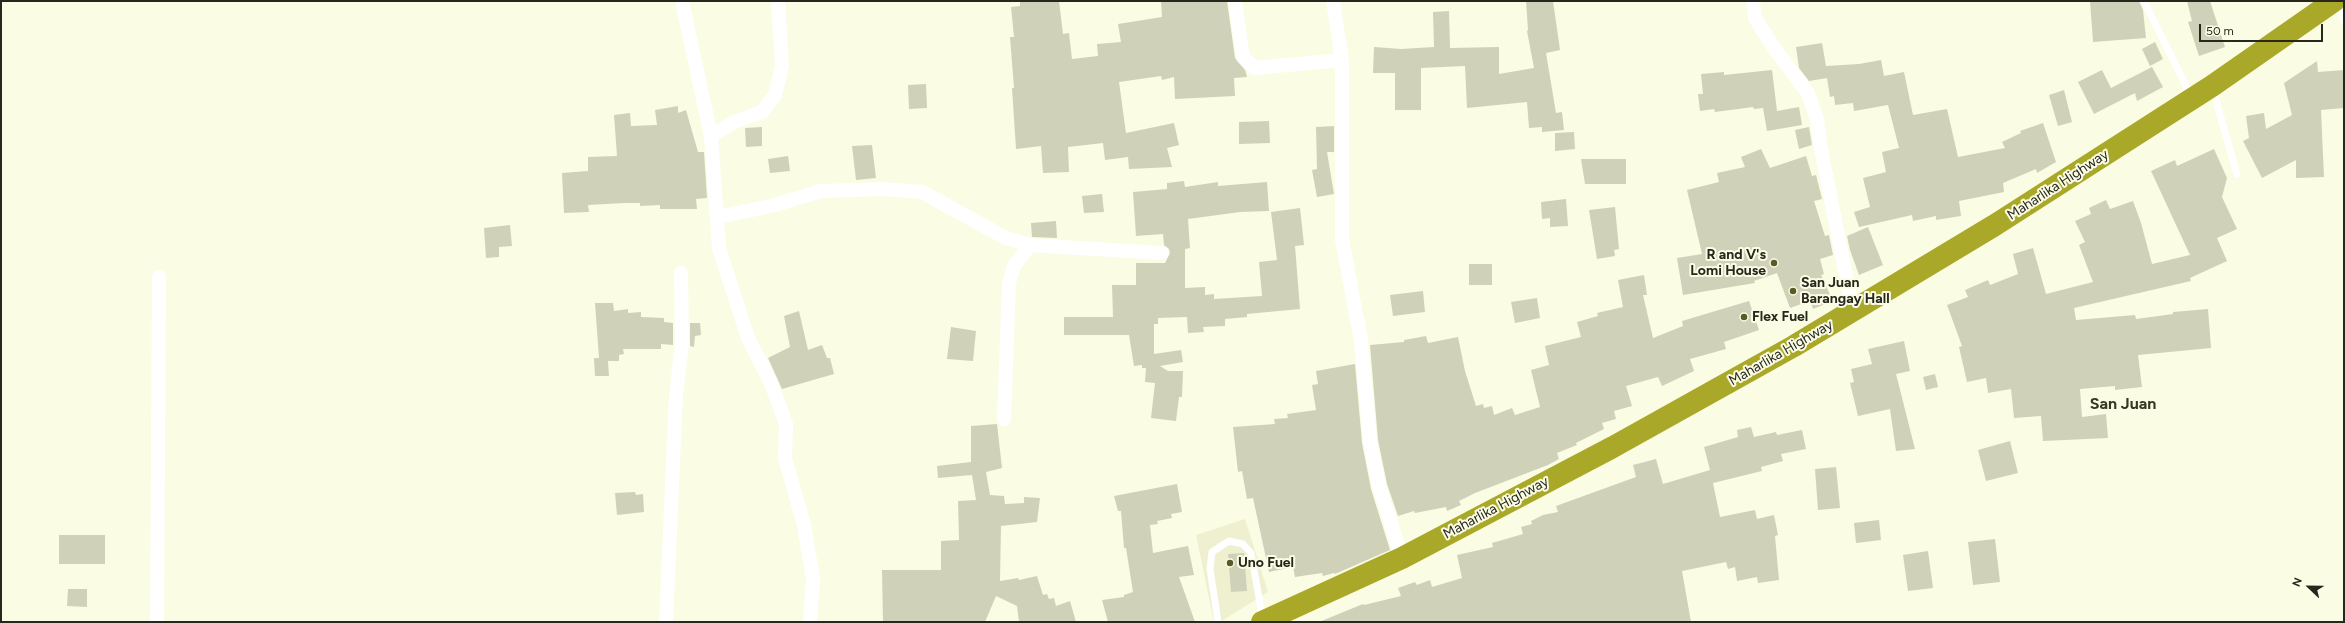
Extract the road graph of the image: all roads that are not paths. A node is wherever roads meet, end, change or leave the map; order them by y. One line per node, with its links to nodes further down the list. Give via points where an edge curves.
1 (682, 1): 13 (street)
2 (778, 1): 13 (street, via 782,66 775,95 762,112 734,122)
3 (1235, 1): 10 (street, via 1243,57 1255,68)
4 (1332, 1): 10 (street)
5 (1754, 1): 20 (street, via 1755,18 1808,93 1817,120 1834,222)
6 (2144, 1): 12 (lane)
7 (2334, 1): 11 (highway, Maharlika Highway)
8 (2338, 1): 9 (lane)
9 (2344, 22)
10 (1342, 60): 22 (street, via 1342,239 1361,341 1370,440 1376,471)
11 (2212, 86): 12 (highway, Maharlika Highway); 14 (lane)
12 (2192, 98): 20 (highway, Maharlika Highway, via 1995,225)
13 (711, 136): 15 (street)
14 (2237, 174)
15 (718, 217): 16 (street, via 771,206 821,191 883,189 922,192 1006,238); 26 (street, via 719,248 748,338 772,383 786,424 785,458 804,525 813,579)
16 (1030, 244): 17 (street); 21 (street, via 1014,266 1009,283)
17 (1162, 252)
18 (681, 273): 25 (street, via 682,343 676,394)
19 (159, 277): 24 (street)
20 (1853, 311): 22 (highway, Maharlika Highway, via 1620,443)
21 (1004, 419)
22 (1402, 558): 23 (highway, Maharlika Highway)
23 (1290, 617): 28 (highway, Maharlika Highway)
24 (157, 622)
25 (666, 622)
26 (810, 622)
27 (1218, 622): 28 (lane, via 1210,569 1212,552 1229,541 1243,544 1251,553)
28 (1263, 622)

